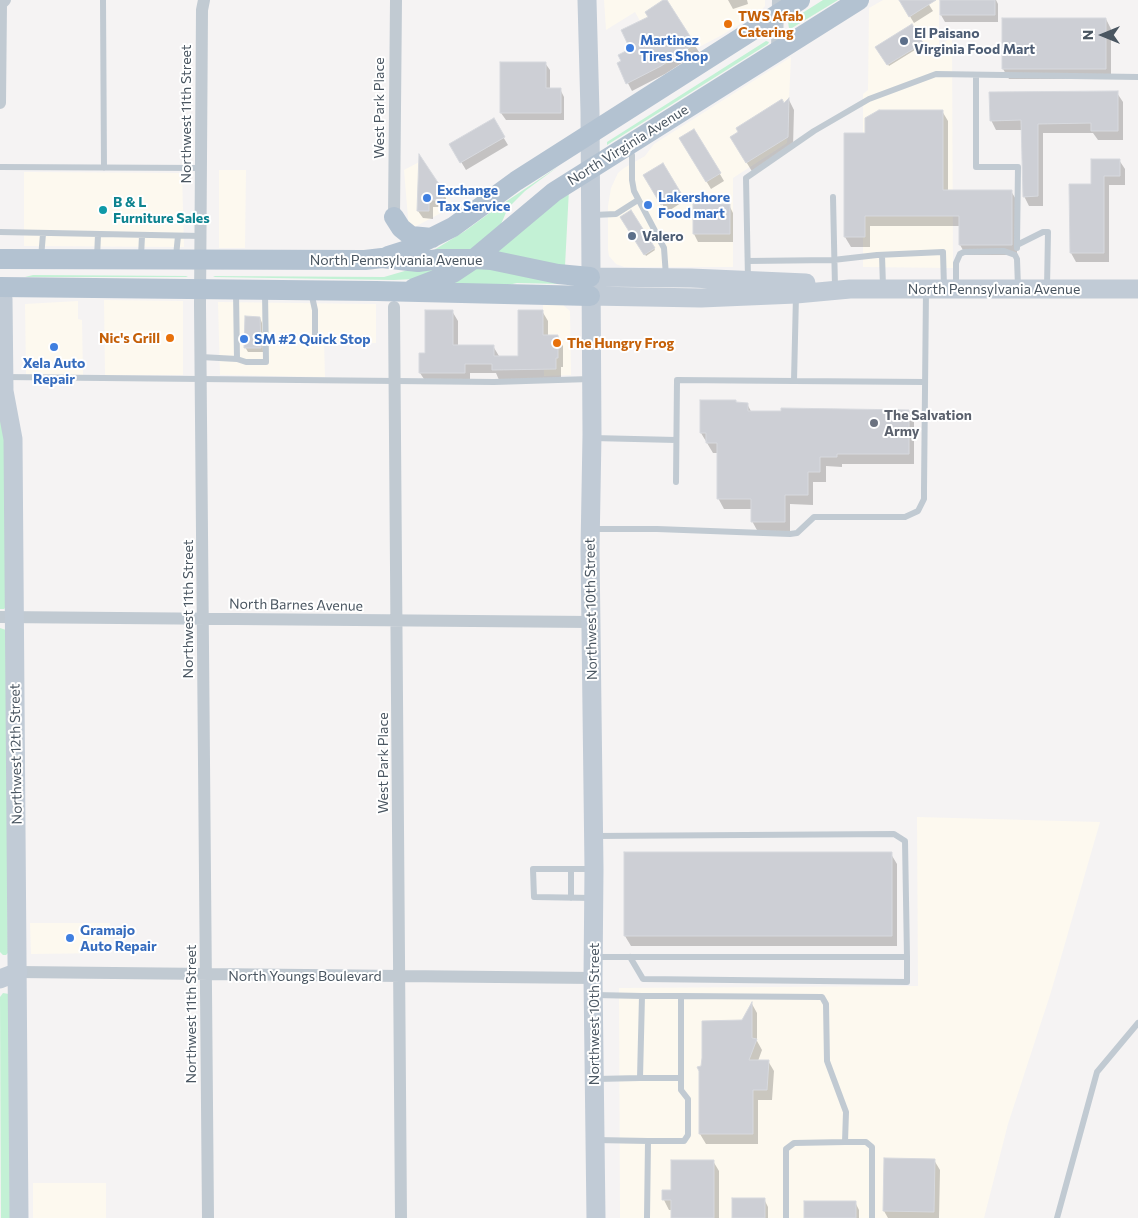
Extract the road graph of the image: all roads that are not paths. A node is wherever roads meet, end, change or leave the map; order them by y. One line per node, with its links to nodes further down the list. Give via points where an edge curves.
1 (5, 0): 12 (street, via 1,4)
2 (103, 0): 16 (lane)
3 (204, 0): 17 (street, Northwest 11th Street)
4 (396, 0): 22 (street, West Park Place)
5 (587, 0): 13 (main road, Northwest 10th Street)
6 (800, 0): 8 (main road)
7 (859, 0): 9 (main road, North Virginia Avenue)
8 (778, 7): 9 (street); 13 (main road)
9 (777, 52): 14 (main road, North Virginia Avenue)
10 (976, 75): 11 (lane); 30 (lane, via 976,167 1018,167); 41 (lane, via 936,74 869,99 814,131 746,178)
11 (1138, 77)
12 (0, 103)
13 (589, 134): 18 (main road, Northwest 10th Street); 29 (main road)
14 (627, 145): 18 (main road, North Virginia Avenue); 20 (lane, via 632,155 632,180)
15 (0, 167): 16 (lane)
16 (104, 168): 17 (lane)
17 (201, 168): 28 (street, Northwest 11th Street)
18 (589, 168): 21 (main road, Northwest 10th Street); 37 (main road, North Virginia Avenue, via 534,207)
19 (833, 197): 42 (lane)
20 (638, 200): 21 (lane, via 616,214); 43 (lane, via 664,248)
21 (590, 215): 45 (main road, Northwest 10th Street)
22 (394, 217): 29 (main road, via 411,236); 32 (main road, via 391,238)
23 (0, 232): 24 (lane)
24 (43, 234): 25 (lane); 34 (lane)
25 (98, 235): 26 (lane); 35 (lane)
26 (142, 236): 27 (lane); 36 (lane)
27 (178, 236): 28 (lane); 39 (lane)
28 (200, 236): 40 (street, Northwest 11th Street)
29 (432, 238): 32 (main road)
30 (1017, 245): 38 (lane); 51 (lane, via 1048,232)
31 (882, 255): 42 (lane); 47 (lane); 49 (lane, via 943,252)
32 (382, 258): 37 (main road, North Pennsylvania Avenue, via 418,262); 40 (main road, North Pennsylvania Avenue)
33 (0, 259): 34 (main road, North Pennsylvania Avenue)
34 (41, 259): 35 (main road, North Pennsylvania Avenue)
35 (97, 259): 36 (main road, North Pennsylvania Avenue)
36 (141, 259): 39 (main road, North Pennsylvania Avenue)
37 (474, 259): 45 (main road, North Pennsylvania Avenue, via 558,274); 58 (main road, North Virginia Avenue)
38 (1017, 259): 49 (lane, via 1010,252 964,252 957,258); 50 (lane)
39 (176, 260): 40 (main road, North Pennsylvania Avenue)
40 (200, 260): 53 (street, Northwest 11th Street)
41 (748, 260): 42 (lane); 44 (lane)
42 (833, 260): 46 (lane)
43 (666, 278): 44 (main road, North Pennsylvania Avenue); 45 (main road, North Pennsylvania Avenue)
44 (748, 280): 46 (main road, North Pennsylvania Avenue)
45 (590, 287): 57 (main road, North Pennsylvania Avenue, via 701,298); 58 (main road, North Pennsylvania Avenue); 64 (main road, Northwest 10th Street)
46 (842, 288): 47 (main road, North Pennsylvania Avenue); 57 (main road, North Pennsylvania Avenue)
47 (883, 288): 49 (main road, North Pennsylvania Avenue)
48 (0, 289): 53 (main road); 62 (main road, Northwest 12th Street, via 3,299)
49 (942, 289): 50 (main road, North Pennsylvania Avenue); 67 (lane)
50 (1018, 289): 51 (main road, North Pennsylvania Avenue)
51 (1048, 289): 52 (main road, North Pennsylvania Avenue)
52 (1138, 289)
53 (201, 290): 54 (main road); 60 (street, Northwest 11th Street)
54 (236, 290): 55 (main road); 61 (lane)
55 (265, 290): 56 (main road); 61 (lane, via 266,362)
56 (311, 291): 58 (main road, via 376,291 384,296); 59 (lane)
57 (796, 294): 66 (lane)
58 (405, 297): 65 (street, West Park Place)
59 (315, 336)
60 (201, 357): 61 (lane); 63 (street, Northwest 11th Street)
61 (237, 359)
62 (4, 377): 63 (lane); 72 (main road, Northwest 12th Street, via 13,439)
63 (201, 378): 65 (lane); 73 (street, Northwest 11th Street)
64 (591, 379): 65 (lane); 68 (main road, Northwest 10th Street)
65 (395, 381): 74 (street, West Park Place)
66 (794, 381): 67 (lane); 69 (lane, via 677,380)
67 (925, 382): 71 (lane, via 924,499 914,514 905,517 814,518 797,533 790,534)
68 (592, 438): 69 (lane); 71 (main road, Northwest 10th Street)
69 (676, 440): 70 (lane)
70 (676, 482)
71 (590, 529): 75 (main road, Northwest 10th Street)
72 (7, 617): 73 (street, North Barnes Avenue); 84 (main road, Northwest 12th Street)
73 (204, 619): 74 (street, North Barnes Avenue); 85 (street, Northwest 11th Street)
74 (397, 620): 75 (street, North Barnes Avenue); 86 (street, West Park Place)
75 (591, 622): 76 (main road, Northwest 10th Street)
76 (594, 836): 78 (main road, Northwest 10th Street); 83 (lane, via 894,834 905,841)
77 (571, 869): 78 (lane); 79 (lane); 79 (lane, via 533,869 534,897)
78 (594, 869): 80 (main road, Northwest 10th Street)
79 (571, 898): 80 (lane)
80 (594, 898): 81 (main road, Northwest 10th Street)
81 (595, 956): 82 (lane); 88 (main road, Northwest 10th Street)
82 (630, 957): 83 (lane); 83 (lane, via 643,979 907,982)
83 (907, 957)
84 (9, 970): 85 (street, North Youngs Boulevard); 87 (main road, North Youngs Boulevard); 98 (main road, Northwest 12th Street)
85 (206, 975): 86 (street, North Youngs Boulevard); 99 (street, Northwest 11th Street)
86 (400, 976): 88 (street, North Youngs Boulevard); 100 (street, West Park Place)
87 (0, 979)
88 (593, 986): 89 (lane); 94 (main road, Northwest 10th Street)
89 (642, 996): 90 (lane); 92 (lane)
90 (681, 996): 93 (lane); 97 (lane, via 822,997 826,1004 827,1061 846,1112)
91 (1138, 1023): 105 (lane, via 1097,1072)
92 (640, 1078): 93 (lane); 94 (lane)
93 (681, 1078): 96 (lane, via 680,1090 688,1099 688,1134 684,1141)
94 (594, 1079): 95 (main road, Northwest 10th Street)
95 (595, 1140): 96 (lane); 101 (main road, Northwest 10th Street)
96 (648, 1141): 102 (lane)
97 (846, 1142): 103 (lane, via 794,1143 786,1149); 104 (lane, via 866,1142 872,1147)
98 (19, 1218)
99 (208, 1218)
100 (401, 1218)
101 (596, 1218)
102 (647, 1218)
103 (786, 1218)
104 (872, 1218)
105 (1057, 1218)

